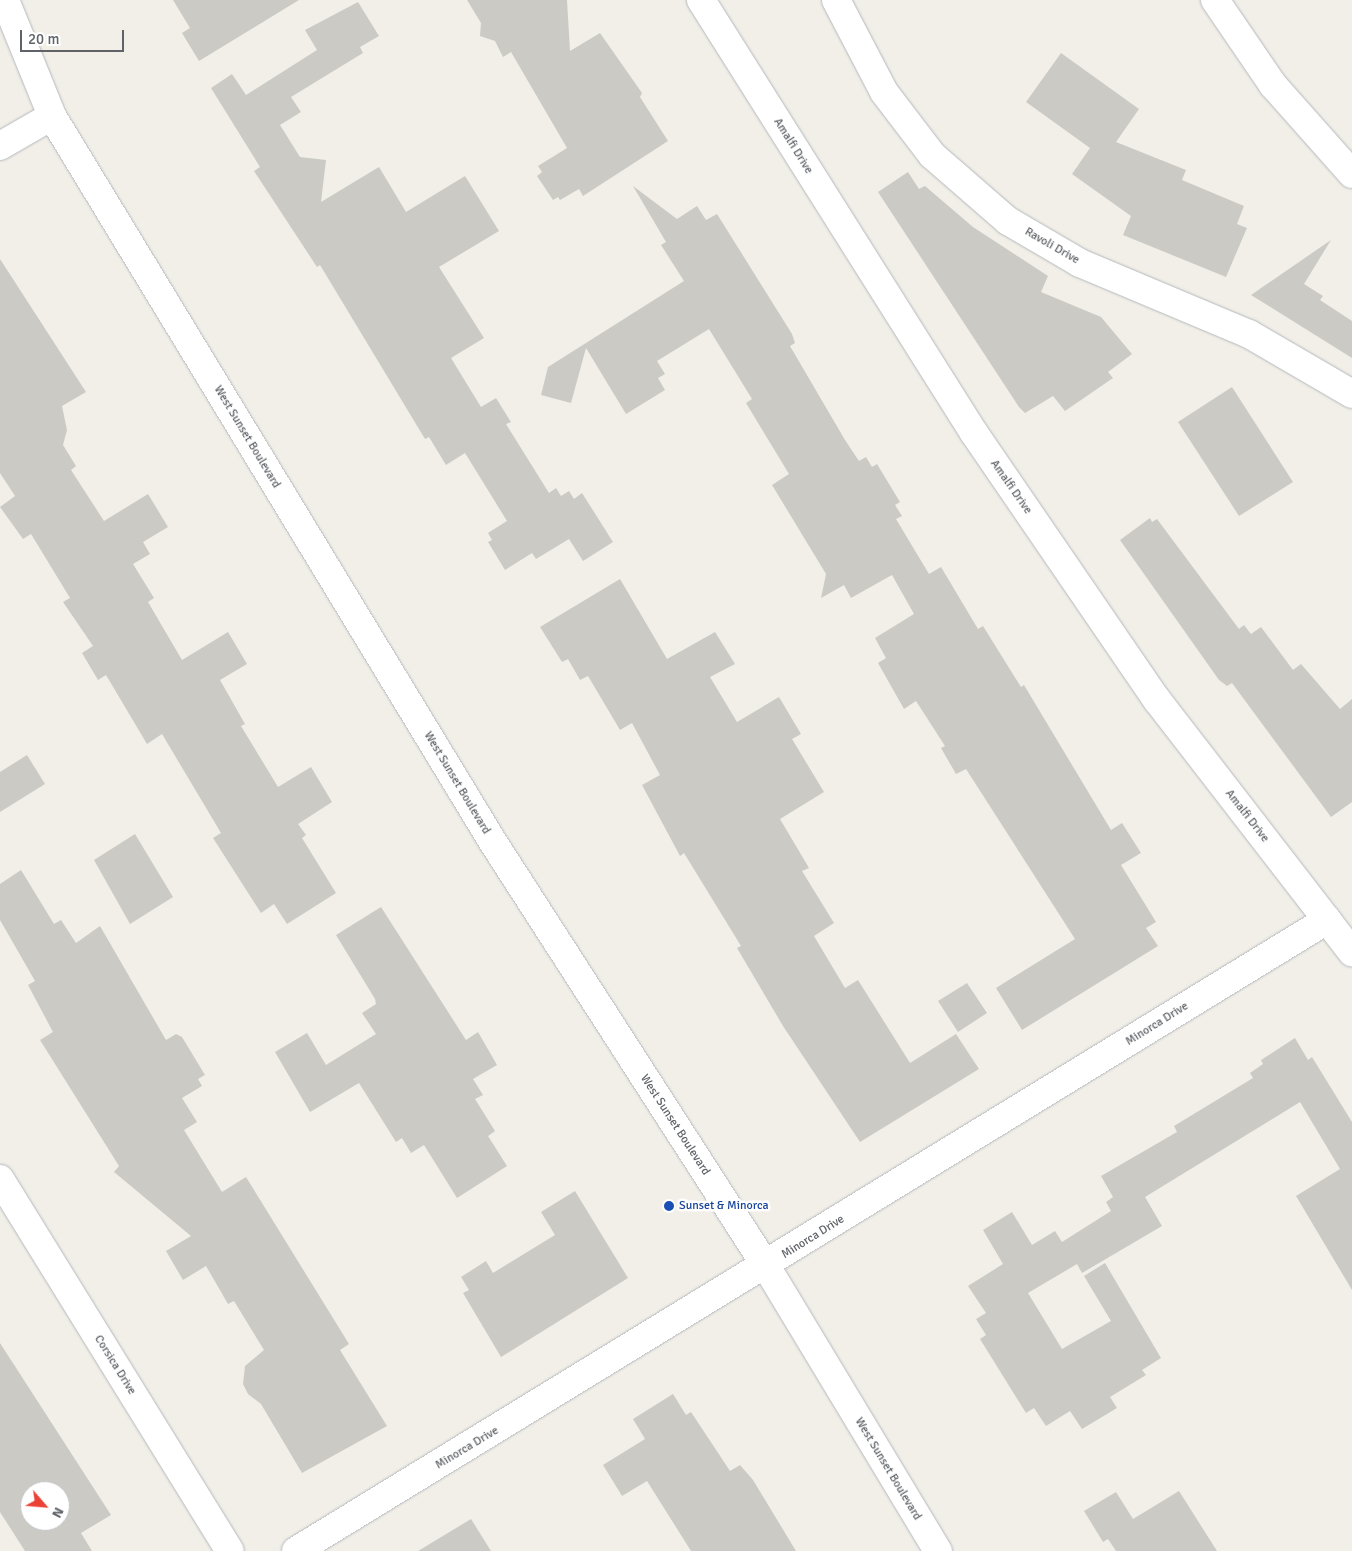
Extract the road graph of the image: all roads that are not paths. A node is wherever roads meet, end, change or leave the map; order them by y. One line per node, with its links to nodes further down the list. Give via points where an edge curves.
1 (5, 0): 5 (street, West Sunset Boulevard)
2 (702, 0): 9 (street, Amalfi Drive, via 979,442 1157,700)
3 (836, 0): 8 (street, Ravoli Drive, via 884,92 932,155 1008,221 1080,262 1249,334)
4 (1215, 0): 7 (street, via 1273,85)
5 (52, 116): 6 (street); 12 (street, West Sunset Boulevard, via 486,830)
6 (0, 146)
7 (1352, 174)
8 (1352, 394)
9 (1327, 920): 10 (street, Amalfi Drive); 12 (street, Minorca Drive)
10 (1352, 952)
11 (0, 1179): 13 (street, Corsica Drive)
12 (766, 1266): 14 (street, Minorca Drive); 15 (street, West Sunset Boulevard)
13 (230, 1551)
14 (296, 1551)
15 (938, 1551)

